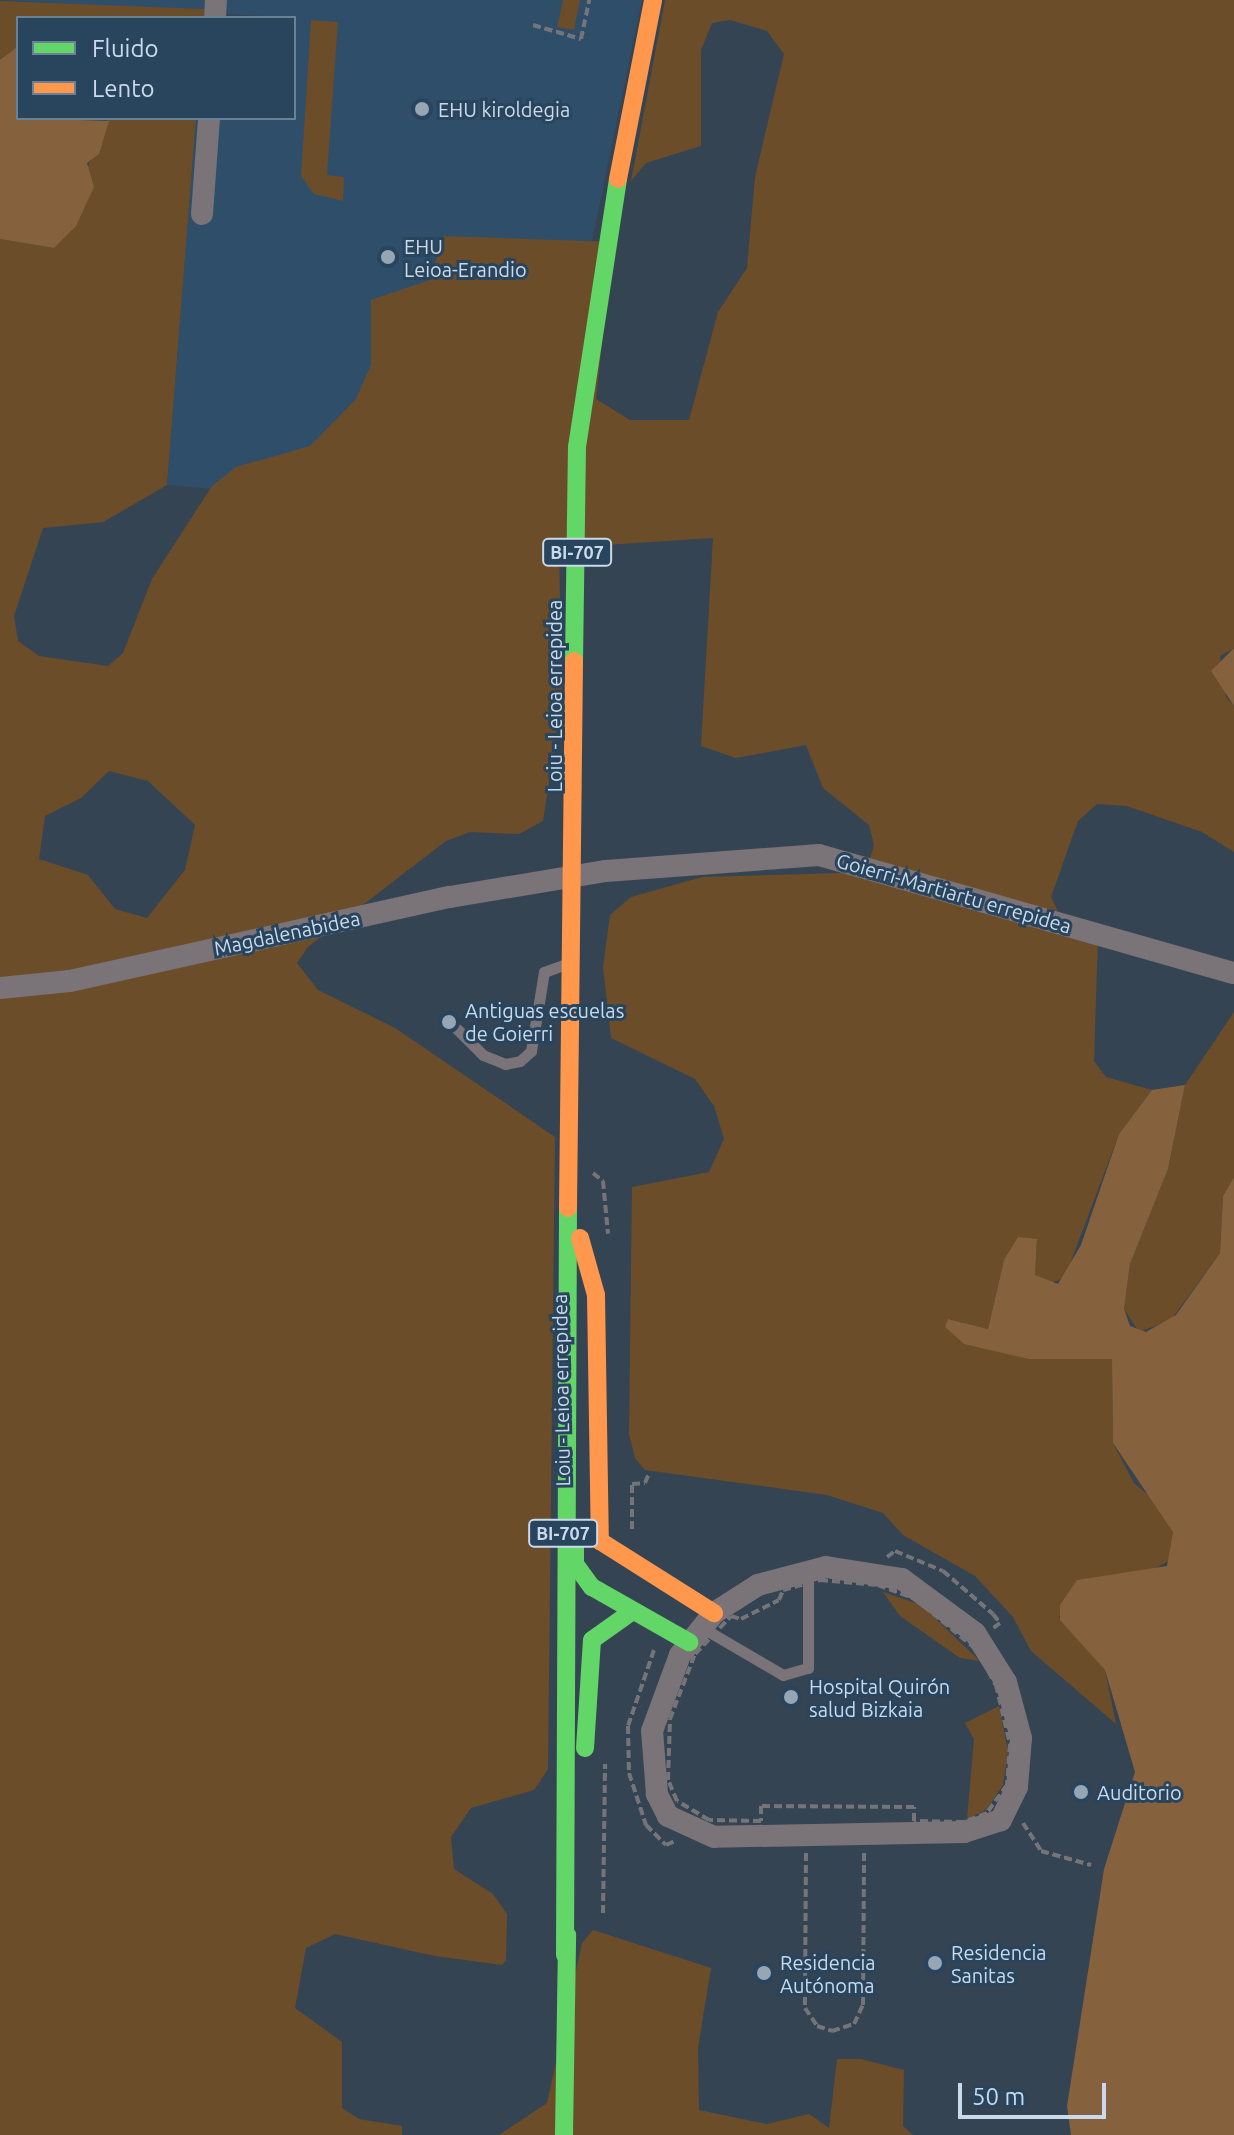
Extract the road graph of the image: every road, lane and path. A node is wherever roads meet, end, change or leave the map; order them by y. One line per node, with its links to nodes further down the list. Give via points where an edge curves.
1 (589, 0): 3 (path, via 581,39)
2 (653, 0): 6 (main road, Loiu - Leioa errepidea / BI-707, via 583,374)
3 (533, 25)
4 (209, 120): 5 (street)
5 (202, 214)
6 (574, 879): 7 (main road, Loiu - Leioa errepidea / BI-707); 8 (street, Goierri-Martiartu errepidea, via 819,855); 9 (street, Magdalenabidea, via 450,897 70,981)
7 (575, 964): 10 (lane, via 544,972 531,1051 520,1061 491,1059); 11 (main road, Loiu - Leioa errepidea / BI-707)
8 (1234, 973)
9 (0, 988)
10 (457, 1029)
11 (573, 1111): 12 (main road, Loiu - Leioa errepidea / BI-707); 13 (main road, Loiu - Leioa errepidea / BI-707)
12 (580, 1238): 18 (main road, Loiu - Leioa errepidea / BI-707); 19 (main road, via 596,1295 596,1529 608,1551)
13 (566, 1361): 18 (main road, via 575,1418 575,1564); 26 (main road, Loiu - Leioa errepidea / BI-707)
14 (649, 1473): 15 (path, via 645,1483 632,1484)
15 (631, 1542)
16 (874, 1562): 17 (street); 21 (street, via 958,1613 1006,1682 1021,1756 1001,1820 964,1832 698,1834 668,1816 657,1794 652,1731 663,1691); 22 (path, via 895,1551 943,1571 993,1614)
17 (808, 1576): 21 (path, via 741,1619 731,1616); 21 (street, via 758,1585); 21 (lane, via 808,1668 783,1675); 21 (path, via 893,1588 933,1609 977,1650 996,1685 1010,1744 1007,1785 987,1813 964,1822 914,1821 914,1807 761,1806 761,1821 690,1815 668,1780 670,1719)
18 (583, 1578): 20 (main road); 25 (main road, Loiu - Leioa errepidea / BI-707)
19 (672, 1588): 20 (main road, via 671,1613); 21 (main road)
20 (639, 1616): 21 (main road); 25 (main road, via 592,1640)
21 (704, 1629)
22 (997, 1638)
23 (1022, 1810): 24 (path, via 1041,1851)
24 (1091, 1865)
25 (571, 1880): 26 (main road, Loiu - Leioa errepidea / BI-707)
26 (565, 1955): 27 (main road, Loiu - Leioa errepidea / BI-707)
27 (564, 2135)

